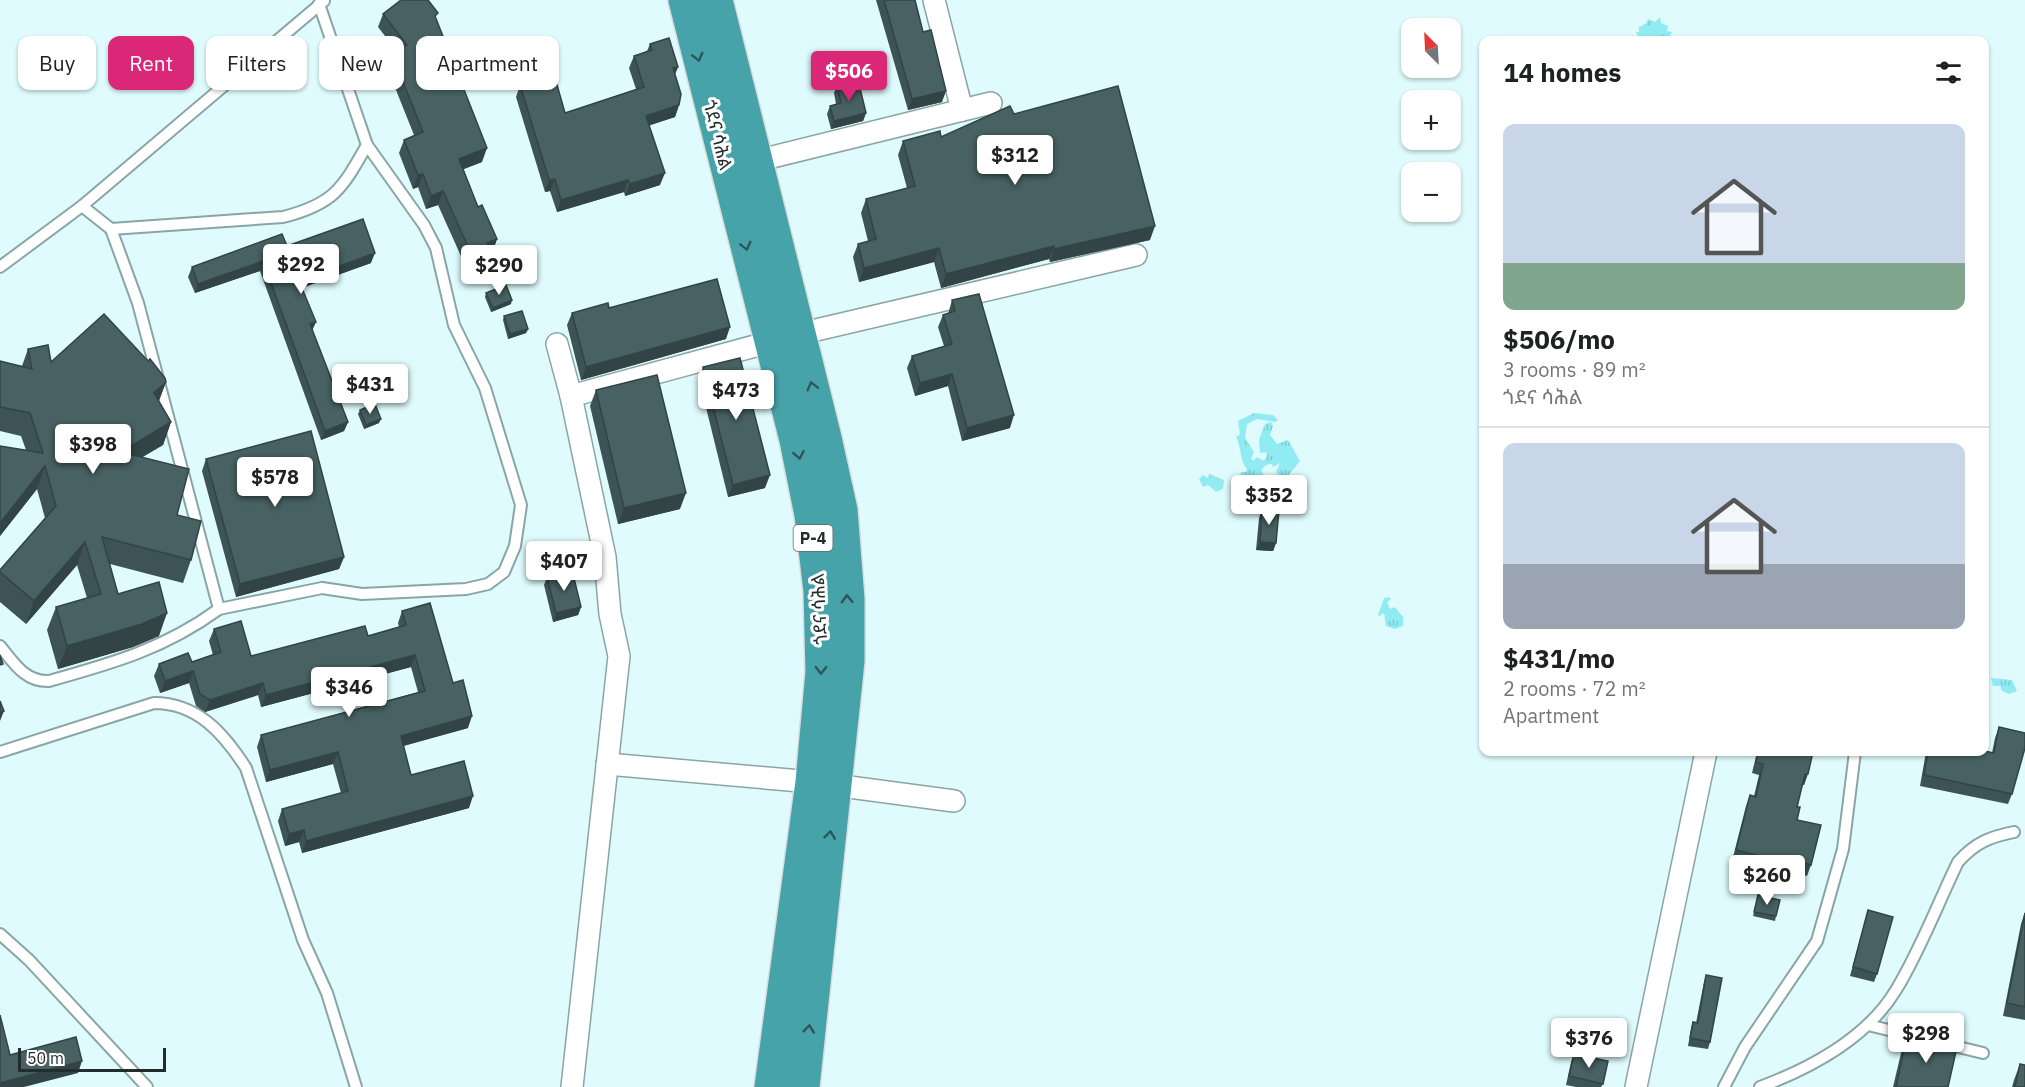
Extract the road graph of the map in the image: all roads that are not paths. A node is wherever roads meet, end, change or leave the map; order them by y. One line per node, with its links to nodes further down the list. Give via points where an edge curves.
1 (685, 0): 13 (highway, ጎደና ሳሕል / P-4, one-way to 13)
2 (716, 0): 8 (highway, ጎደና ሳሕል / P-4)
3 (934, 0): 6 (street)
4 (322, 2): 7 (lane); 9 (lane)
5 (991, 103): 6 (street)
6 (962, 110): 8 (street)
7 (367, 145): 10 (lane, via 347,181 310,210 283,216); 16 (lane, via 436,248 454,325 485,388 521,505 515,546 504,572 488,584 466,589 362,594 322,588)
8 (756, 161): 13 (highway, ጎደና ሳሕል / P-4)
9 (82, 206): 10 (lane); 12 (lane)
10 (111, 230): 16 (lane, via 138,303)
11 (1136, 255): 13 (street)
12 (0, 267)
13 (785, 338): 15 (street); 22 (highway, ጎደና ሳሕል / P-4, via 841,510 848,661)
14 (557, 344): 15 (street)
15 (571, 396): 21 (street, via 605,557 610,614 619,656)
16 (219, 609): 17 (lane, via 193,628 136,656 49,681 36,681 24,674)
17 (0, 646)
18 (0, 752): 29 (lane, via 154,703 174,703 209,724 230,744 246,768 303,940 327,993)
19 (1705, 756): 33 (street)
20 (1855, 756): 34 (lane, via 1843,849 1817,941 1745,1047)
21 (607, 764): 22 (street); 30 (street)
22 (824, 783): 23 (street); 31 (highway, ጎደና ሳሕል / P-4); 32 (highway, ጎደና ሳሕል / P-4, one-way to 22)
23 (954, 801)
24 (2014, 832): 26 (lane, via 1987,837 1958,862 1896,991)
25 (0, 934): 28 (lane)
26 (1868, 1025): 27 (lane); 35 (lane, via 1817,1062)
27 (1983, 1053)
28 (147, 1087)
29 (356, 1087)
30 (572, 1087)
31 (771, 1087)
32 (803, 1087)
33 (1636, 1087)
34 (1724, 1087)
35 (1760, 1087)

